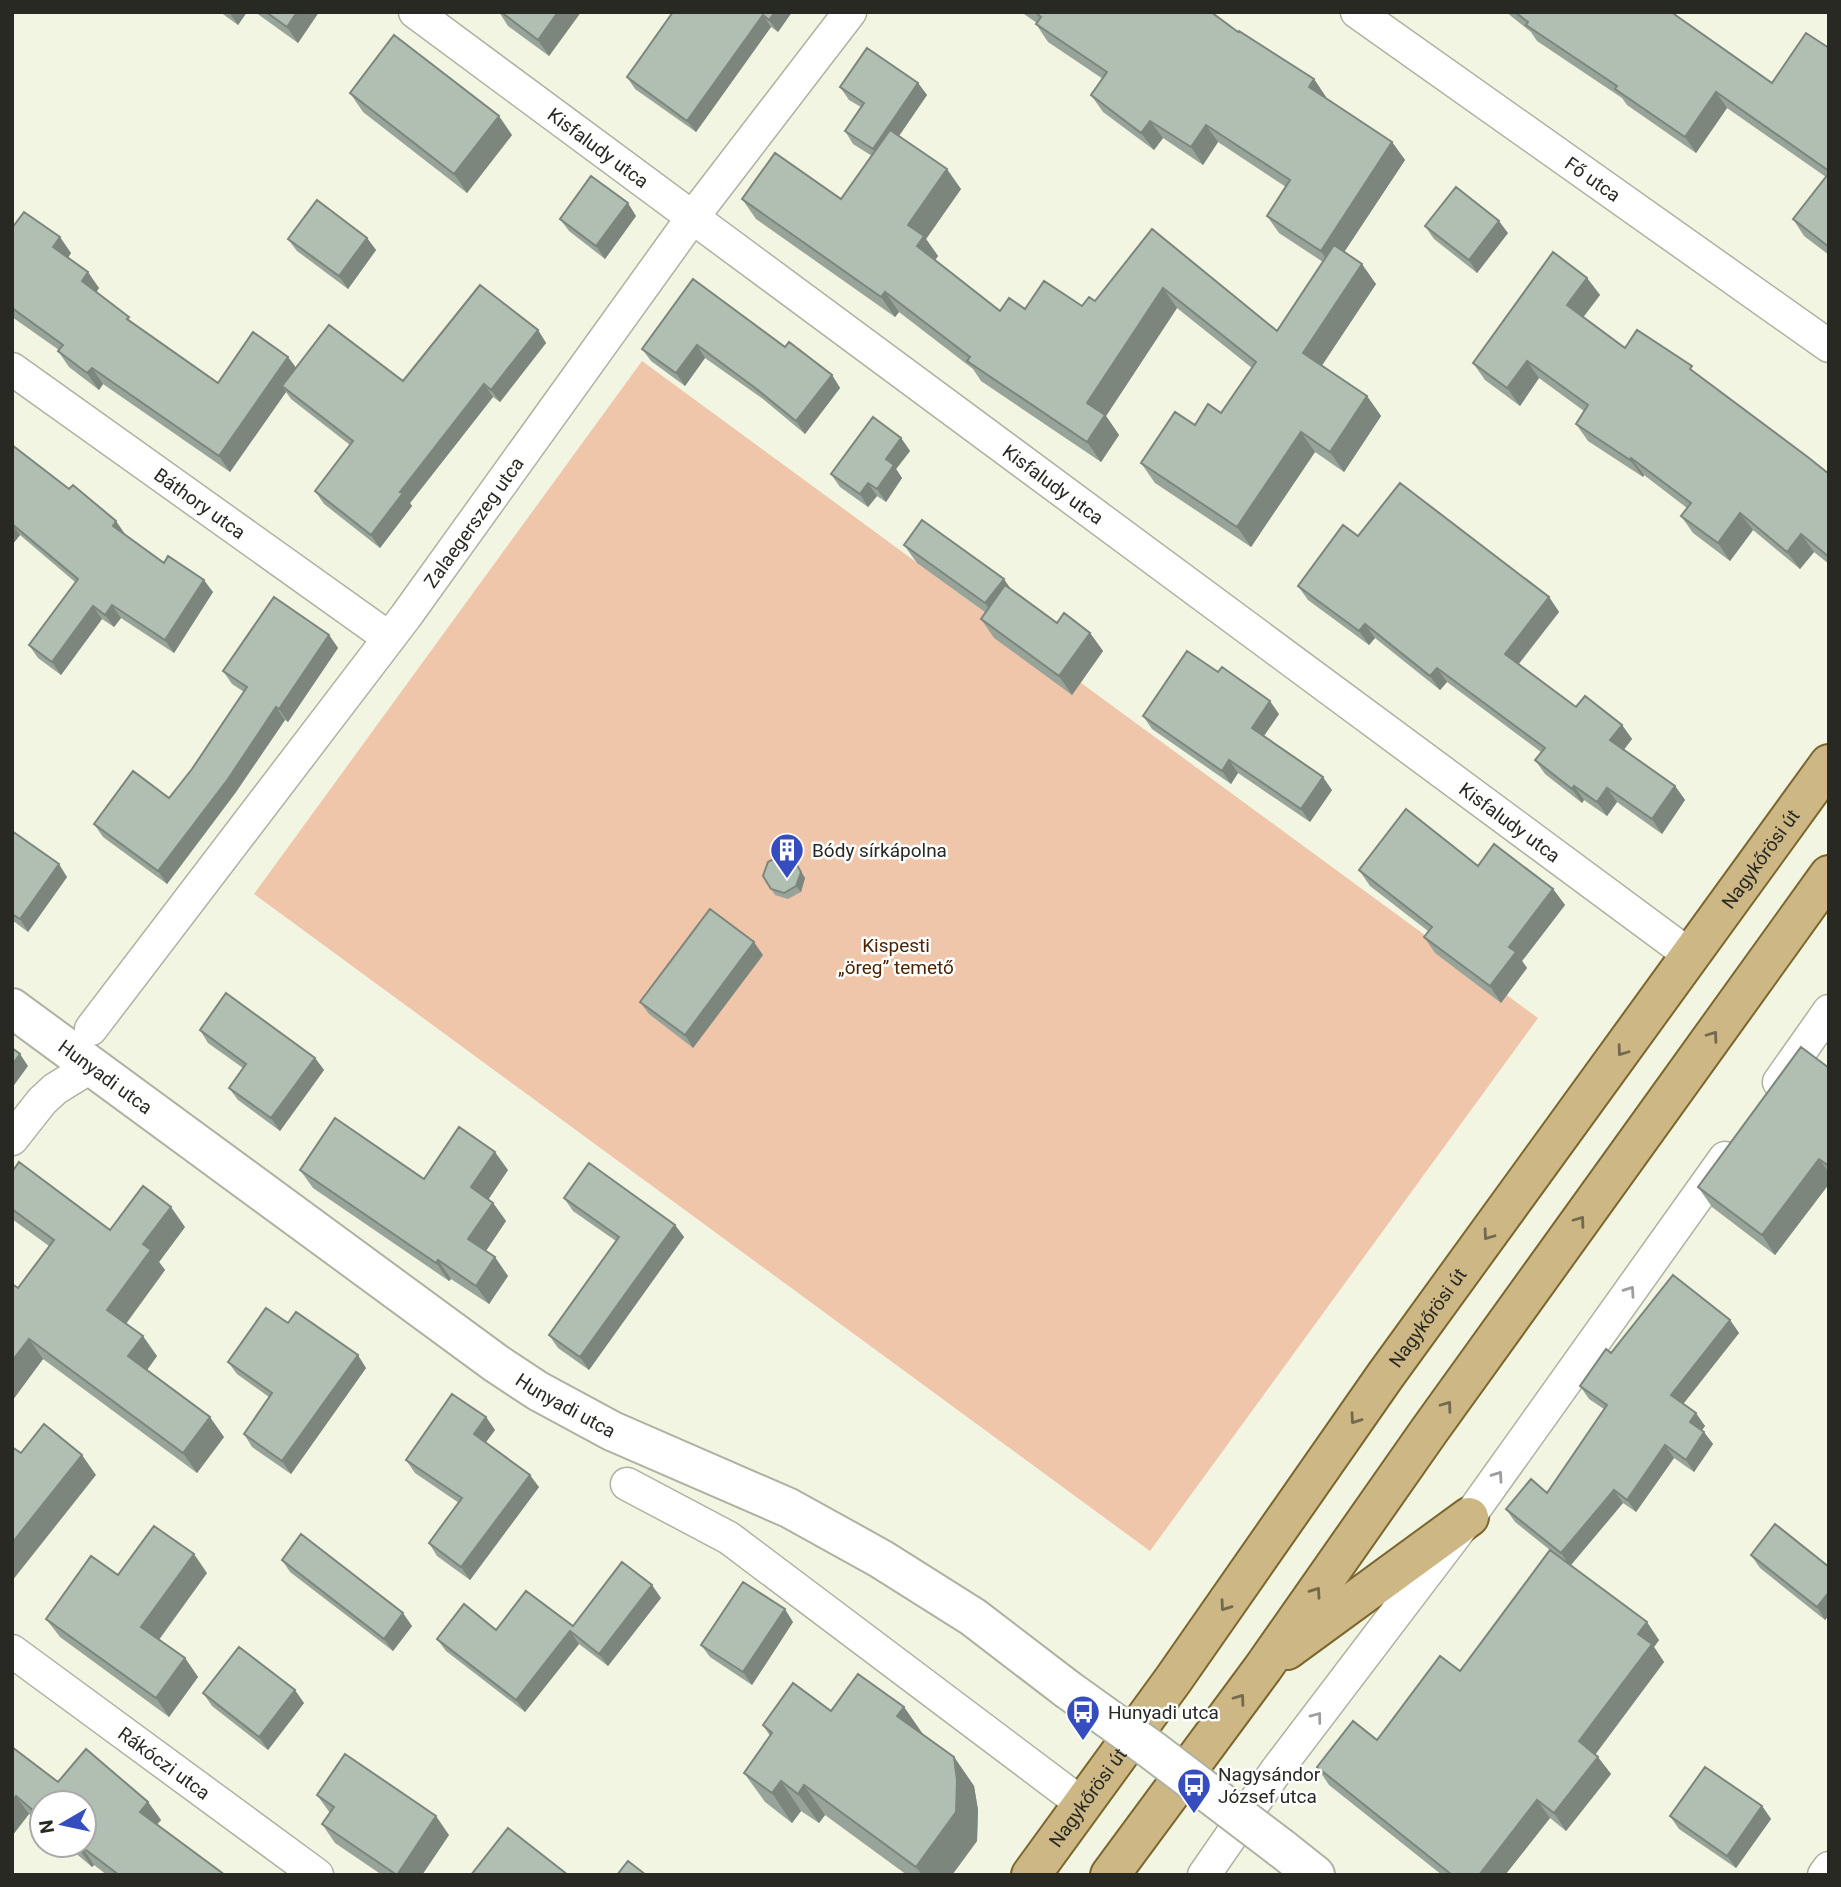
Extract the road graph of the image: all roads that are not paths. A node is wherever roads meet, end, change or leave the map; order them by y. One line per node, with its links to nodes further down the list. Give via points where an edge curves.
1 (415, 12): 4 (street, Kisfaludy utca)
2 (850, 12): 4 (street, Zalaegerszeg utca)
3 (1357, 12): 5 (street, Fő utca)
4 (692, 218): 7 (street, Zalaegerszeg utca); 10 (street, Kisfaludy utca)
5 (1829, 346)
6 (12, 369): 7 (street, Báthory utca)
7 (389, 638): 13 (street, Zalaegerszeg utca)
8 (1829, 764): 10 (main road, Nagykőrösi út)
9 (1829, 875): 20 (main road, one-way to 9)
10 (1691, 956): 21 (main road, Nagykőrösi út, one-way to 21, via 1384,1376 1173,1681)
11 (12, 1008): 13 (street, Hunyadi utca)
12 (1824, 1029): 14 (street)
13 (92, 1048): 16 (street, Zalaegerszeg utca); 27 (street, Hunyadi utca, bridge, via 497,1364 612,1431 789,1508 881,1559 973,1617)
14 (1766, 1100)
15 (1742, 1134): 18 (street, one-way to 15)
16 (12, 1139)
17 (627, 1484): 21 (street, via 729,1538)
18 (1469, 1517): 20 (main road); 26 (street, one-way to 18, via 1276,1771)
19 (12, 1651): 23 (street, Rákóczi utca)
20 (1263, 1668): 25 (main road, one-way to 20)
21 (1082, 1803): 24 (main road, Nagykőrösi út)
22 (1829, 1868): 28 (street)
23 (317, 1875)
24 (1031, 1875)
25 (1110, 1875)
26 (1204, 1875)
27 (1315, 1875)
28 (1824, 1875)

